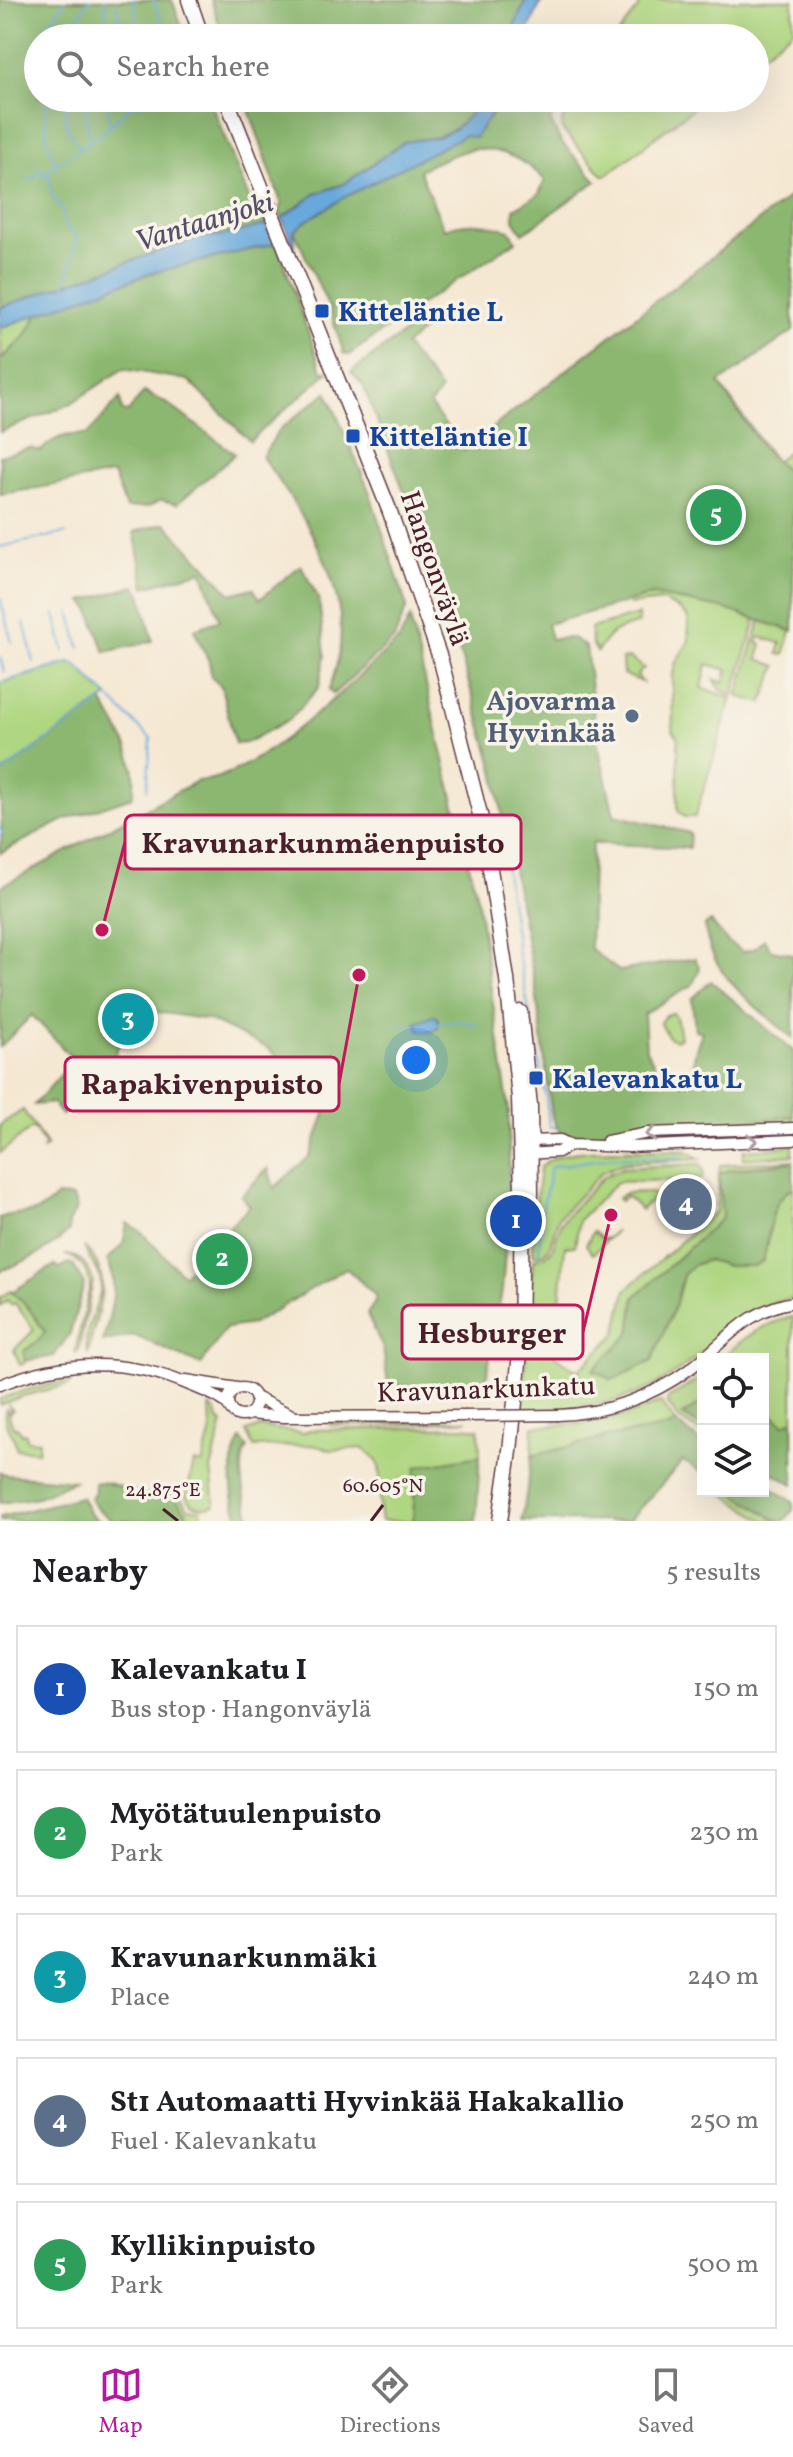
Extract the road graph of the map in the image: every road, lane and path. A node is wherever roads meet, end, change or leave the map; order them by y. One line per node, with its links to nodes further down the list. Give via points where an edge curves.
1 (189, 0): 2 (highway)
2 (197, 24)
3 (231, 112): 7 (highway, Hangonväylä, via 379,482 457,721 494,886)
4 (793, 1128): 6 (street, one-way to 6, via 648,1133)
5 (793, 1140): 6 (street, one-way to 5)
6 (593, 1144): 7 (street, via 560,1140)
7 (526, 1148): 16 (highway, Hangonväylä, via 520,1352)
8 (793, 1302): 15 (street, Kravunarkunkatu, bridge, via 747,1320 689,1370 652,1392 608,1408 558,1415)
9 (184, 1381): 10 (street, via 127,1365 33,1374); 11 (street); 13 (street)
10 (0, 1385)
11 (237, 1388): 12 (street, via 247,1388); 13 (street)
12 (255, 1397): 14 (street); 15 (street, Kravunarkunkatu)
13 (227, 1404): 14 (street, via 237,1415)
14 (249, 1414): 15 (street, Kravunarkunkatu)
15 (292, 1415)
16 (500, 1521)

